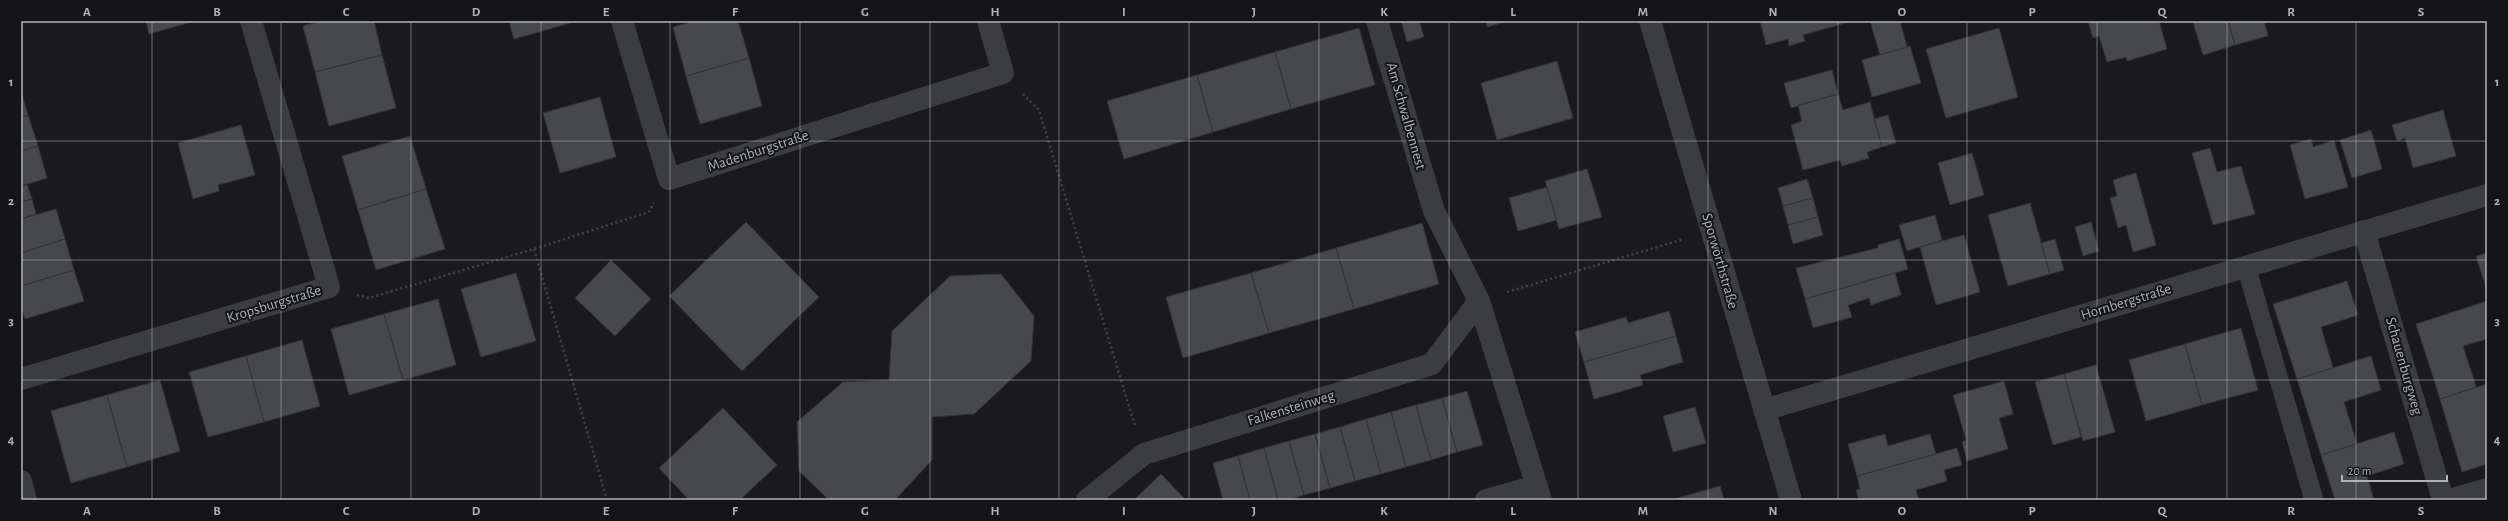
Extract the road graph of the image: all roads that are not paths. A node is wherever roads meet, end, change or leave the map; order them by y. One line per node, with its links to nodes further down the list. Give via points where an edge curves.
1 (251, 21): 10 (street, Kropsburgstraße, via 329,288)
2 (622, 21): 3 (street, Madenburgstraße, via 669,179 1003,73)
3 (988, 21)
4 (1378, 21): 9 (street, Am Schwalbennest, via 1434,211)
5 (1650, 21): 11 (street, Sporwörthstraße)
6 (2487, 195): 7 (street, Hornbergstraße)
7 (2364, 231): 8 (street, Hornbergstraße); 20 (street, Schauenburgweg)
8 (2246, 266): 11 (street, Hornbergstraße); 19 (lane)
9 (1479, 301): 14 (street); 16 (street, Falkensteinweg, via 1432,364 1144,454)
10 (21, 379)
11 (1764, 410): 18 (street, Sporwörthstraße)
12 (21, 481): 15 (street)
13 (2487, 489): 21 (street)
14 (1538, 493): 17 (street)
15 (26, 500)
16 (1087, 500)
17 (1486, 500)
18 (1791, 500)
19 (2314, 500)
20 (2443, 500)
21 (2449, 500)

